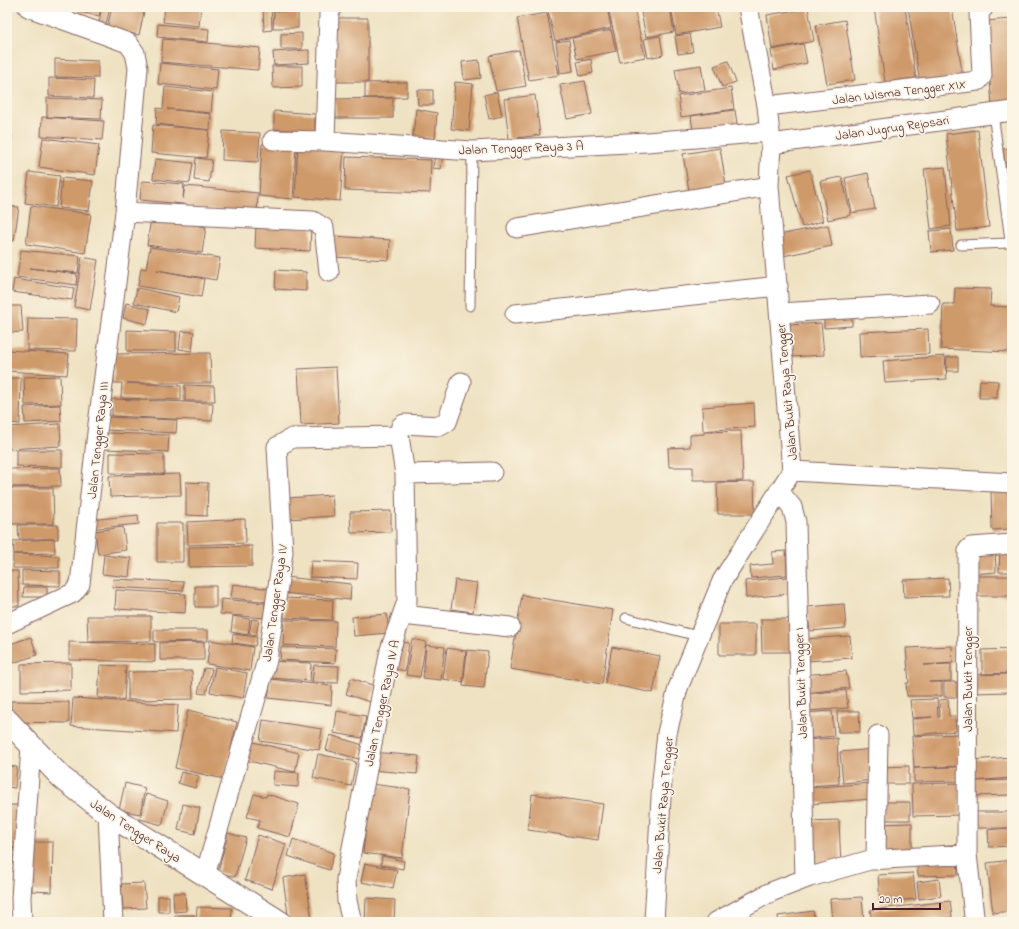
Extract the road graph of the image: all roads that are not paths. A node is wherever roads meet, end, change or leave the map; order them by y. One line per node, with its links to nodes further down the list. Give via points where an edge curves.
1 (28, 7): 13 (street, Jalan Tengger Raya III, via 128,42 135,54 138,68)
2 (332, 7): 10 (street, via 329,14)
3 (748, 7): 5 (street, Jalan Bukit Raya Tengger)
4 (984, 7): 5 (street, Jalan Wisma Tengger XIX, via 979,13 982,76 978,81)
5 (767, 106): 8 (street, Jalan Bukit Raya Tengger)
6 (1012, 111): 7 (street, Jalan Jugrug Rejosari)
7 (993, 113): 8 (street, Jalan Jugrug Rejosari); 15 (lane, via 1010,240 1008,243)
8 (770, 138): 11 (street, Jalan Tengger Raya 3 A); 12 (street, Jalan Bukit Raya Tengger)
9 (273, 140): 10 (street, Jalan Tengger Raya 3 A)
10 (325, 141): 11 (street, Jalan Tengger Raya 3 A)
11 (472, 151): 19 (lane)
12 (769, 186): 14 (street); 17 (street, Jalan Bukit Raya Tengger)
13 (125, 212): 16 (street, via 313,221 324,228); 32 (street, Jalan Tengger Raya III, via 80,584 73,593)
14 (517, 228)
15 (961, 245)
16 (328, 272)
17 (778, 286): 20 (street, Jalan Bukit Raya Tengger); 21 (street)
18 (930, 304): 20 (street)
19 (470, 306)
20 (780, 313): 24 (street, Jalan Bukit Raya Tengger)
21 (515, 314)
22 (461, 382): 23 (street, via 448,422 440,426 404,424)
23 (399, 436): 26 (street, Jalan Tengger Raya IV A); 41 (street, Jalan Tengger Raya IV, via 292,438 277,447 283,552 267,660)
24 (792, 471): 27 (street); 28 (street, Jalan Bukit Raya Tengger)
25 (492, 472): 26 (street)
26 (405, 474): 30 (street, Jalan Tengger Raya IV A, via 407,601)
27 (1012, 483)
28 (779, 491): 34 (street, Jalan Bukit Raya Tengger, via 722,581); 42 (street, Jalan Bukit Tengger I, via 792,508 796,522)
29 (1012, 544): 39 (street, Jalan Bukit Tengger, via 971,547 968,550)
30 (403, 615): 33 (street); 47 (street, Jalan Tengger Raya IV A, via 390,650 346,879 347,901)
31 (626, 618): 34 (lane)
32 (7, 624)
33 (510, 628)
34 (698, 636): 48 (street, Jalan Bukit Raya Tengger, via 678,688 667,733)
35 (7, 720): 37 (main road, Jalan Tengger Raya)
36 (878, 735): 40 (street)
37 (31, 746): 38 (main road, Jalan Tengger Raya, via 62,777); 44 (street, via 21,898)
38 (108, 814): 41 (main road, Jalan Tengger Raya); 45 (street)
39 (967, 854): 40 (street); 43 (street, Jalan Bukit Tengger)
40 (876, 860): 42 (street)
41 (205, 874): 46 (main road, Jalan Tengger Raya)
42 (805, 879): 49 (street, via 771,892)
43 (974, 916)
44 (22, 922)
45 (113, 922)
46 (280, 922)
47 (352, 922)
48 (654, 922)
49 (716, 922)

